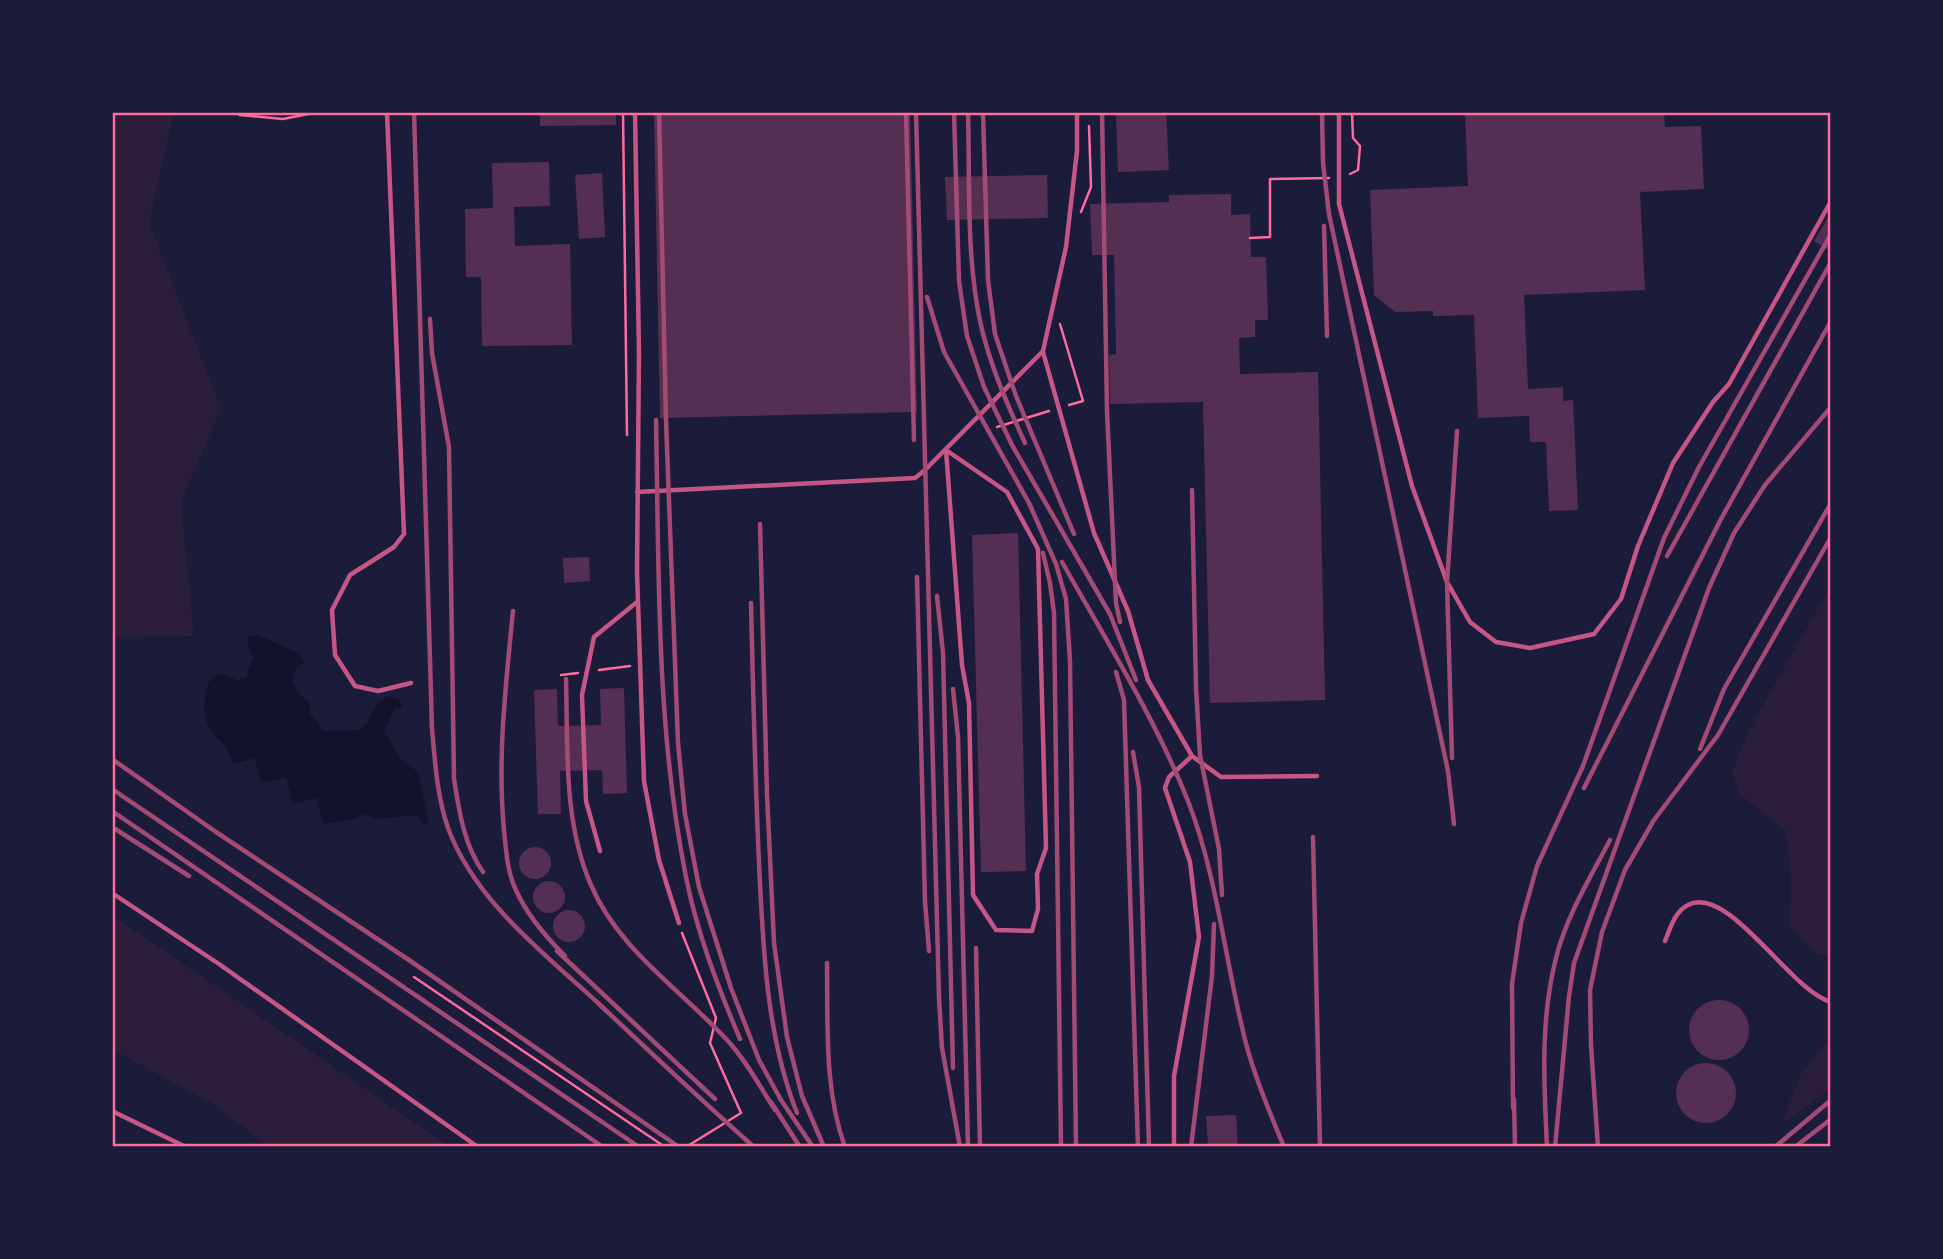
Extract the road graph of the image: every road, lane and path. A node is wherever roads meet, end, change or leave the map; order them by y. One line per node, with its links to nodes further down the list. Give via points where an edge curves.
1 (237, 112): 2 (path, via 283,119)
2 (318, 112)
3 (387, 112): 20 (lane, via 404,534 394,547 350,575 332,610 335,655 355,686 378,691)
4 (623, 112): 13 (path)
5 (635, 112): 15 (lane)
6 (1077, 112): 12 (lane, via 1066,247)
7 (1339, 112): 9 (lane)
8 (1352, 112): 9 (path, via 1353,138 1360,146 1358,170)
9 (1339, 177): 10 (lane, via 1339,204 1412,486 1447,582 1470,622 1496,642 1530,649 1594,634 1621,599 1673,463 1728,384); 11 (path, via 1270,179 1270,237)
10 (1831, 201)
11 (1250, 238)
12 (1043, 351): 14 (lane); 21 (lane, via 1094,533 1128,611 1148,680)
13 (627, 439)
14 (946, 450): 14 (lane, via 962,665 969,703 973,895 996,930 1032,931 1038,909 1037,874 1046,848 1038,549 1007,492); 15 (lane, via 915,478)
15 (637, 492): 16 (lane)
16 (638, 602): 18 (lane, via 593,637); 25 (lane, via 644,781 659,860)
17 (633, 666): 18 (path)
18 (587, 671): 19 (path); 23 (lane, via 582,695 586,801)
19 (561, 675)
20 (411, 683)
21 (1192, 756): 22 (lane, via 1221,776); 34 (lane, via 1169,776 1165,788 1190,862 1199,937 1174,1076)
22 (1317, 776)
23 (600, 851)
24 (112, 893): 31 (lane)
25 (678, 923): 33 (path, via 716,1018 710,1043 741,1113)
26 (1665, 941): 28 (lane, via 1673,922 1690,903 1715,907 1755,935 1791,975)
27 (414, 977): 32 (path)
28 (1831, 1002)
29 (112, 1111): 30 (lane)
30 (186, 1147)
31 (478, 1147)
32 (665, 1147)
33 (686, 1147)
34 (1174, 1147)

